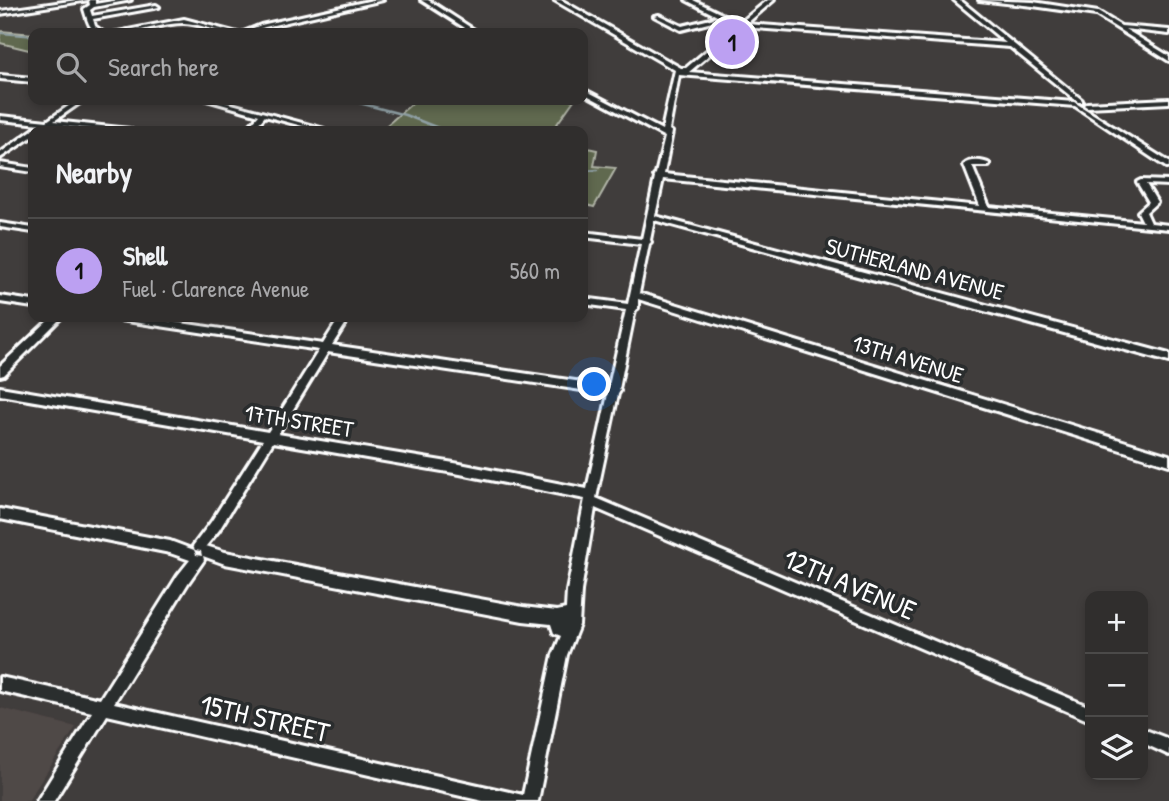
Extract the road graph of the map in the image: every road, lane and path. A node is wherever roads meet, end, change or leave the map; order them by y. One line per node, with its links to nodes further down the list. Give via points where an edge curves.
1 (128, 0): 9 (street)
2 (380, 0): 22 (street)
3 (424, 0): 23 (street)
4 (557, 0): 27 (street)
5 (689, 0): 13 (street)
6 (771, 0): 16 (street)
7 (957, 0): 25 (street)
8 (982, 0): 17 (street, via 1098,15)
9 (91, 2): 11 (street); 14 (street, via 87,9)
10 (156, 7): 14 (street)
11 (1, 13)
12 (657, 16): 13 (street, via 681,28)
13 (724, 17): 16 (street)
14 (90, 18): 18 (street)
15 (163, 25): 19 (street); 20 (street); 21 (street, via 184,21)
16 (741, 25): 25 (street); 27 (street)
17 (1120, 27): 24 (street); 26 (street)
18 (94, 28)
19 (145, 28)
20 (160, 28)
21 (213, 28)
22 (256, 28)
23 (468, 28)
24 (1169, 32)
25 (1012, 45): 32 (street)
26 (1169, 59)
27 (683, 71): 32 (street); 42 (street)
28 (0, 77): 29 (street)
29 (28, 80)
30 (588, 94): 42 (street)
31 (1169, 101): 32 (street)
32 (1079, 102): 46 (street)
33 (74, 105): 37 (street)
34 (229, 105): 35 (street)
35 (264, 114): 40 (street); 41 (street)
36 (0, 118): 37 (street)
37 (48, 123): 38 (street); 39 (street)
38 (43, 126)
39 (79, 126)
40 (253, 126)
41 (310, 126)
42 (665, 133): 49 (street)
43 (28, 136): 44 (street)
44 (1, 156)
45 (986, 164): 51 (street, via 968,164)
46 (1169, 165)
47 (2, 166): 48 (street)
48 (28, 169)
49 (658, 176): 51 (street); 52 (street)
50 (1169, 183): 54 (street, via 1140,181 1153,204 1142,211)
51 (986, 210): 54 (street)
52 (651, 217): 58 (street); 68 (street, SUTHERLAND AVENUE)
53 (0, 225): 56 (street)
54 (1148, 225): 55 (street)
55 (1169, 227)
56 (28, 229)
57 (588, 235): 58 (street)
58 (646, 242): 59 (street)
59 (635, 295): 63 (street); 73 (street, 13TH AVENUE)
60 (0, 299): 62 (street)
61 (588, 302): 63 (street)
62 (28, 303)
63 (633, 308): 70 (street)
64 (52, 322): 69 (street)
65 (154, 322): 67 (street)
66 (342, 322): 67 (street)
67 (326, 347): 70 (street); 72 (street)
68 (1169, 358)
69 (0, 372)
70 (615, 390): 74 (street)
71 (0, 391): 72 (street, 17TH STREET)
72 (271, 438): 74 (street, 17TH STREET, via 460,469); 76 (street)
73 (1169, 460)
74 (590, 498): 77 (street); 80 (street, 12TH AVENUE)
75 (0, 514): 76 (street)
76 (199, 553): 77 (street); 79 (street)
77 (563, 622): 85 (street)
78 (0, 684): 79 (street, 15TH STREET)
79 (102, 708): 83 (street); 84 (street, 15TH STREET)
80 (1085, 712)
81 (1148, 738): 82 (street)
82 (1169, 747)
83 (45, 801)
84 (518, 801)
85 (530, 801)

